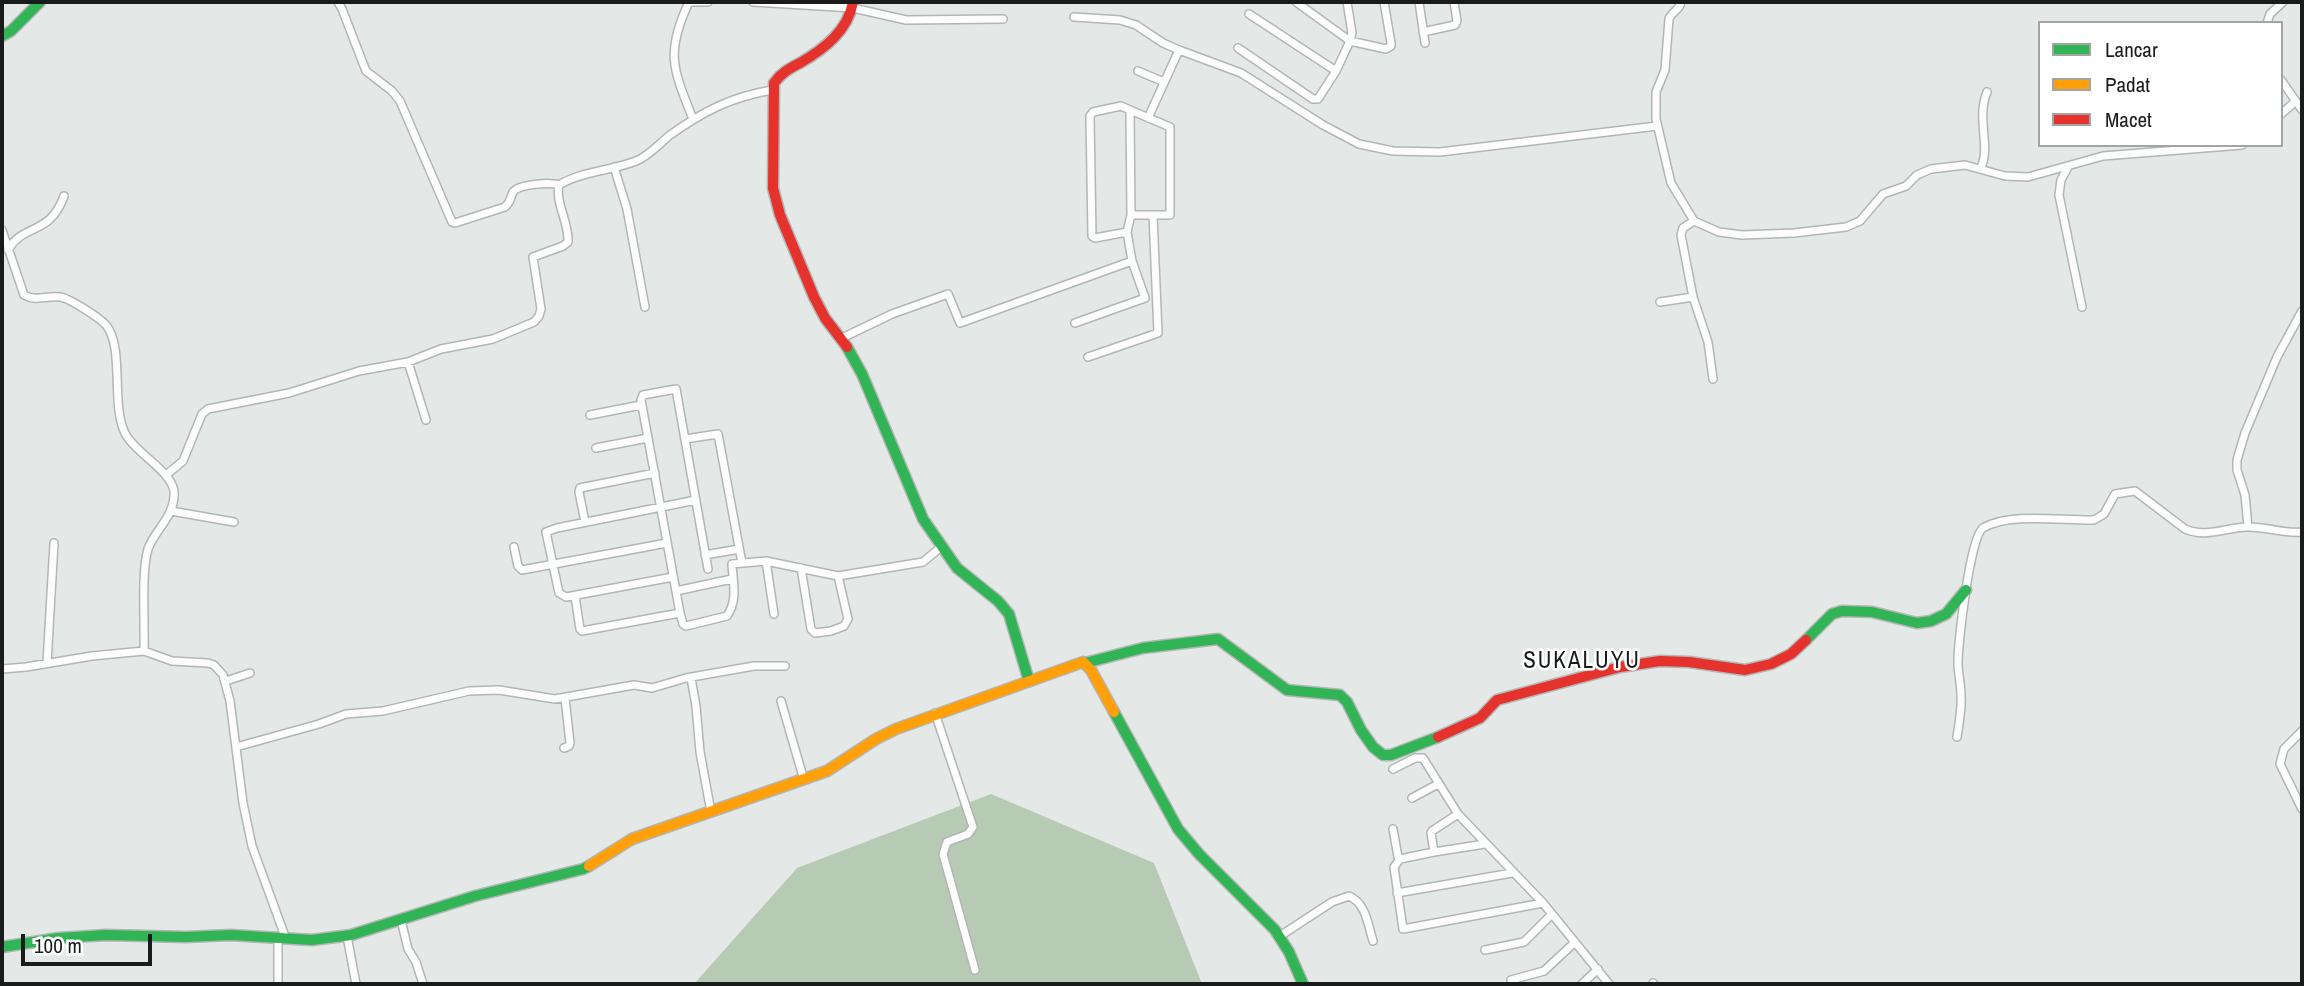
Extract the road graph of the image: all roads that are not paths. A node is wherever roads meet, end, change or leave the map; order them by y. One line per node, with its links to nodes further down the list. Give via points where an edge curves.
1 (40, 2): 19 (street)
2 (338, 2): 41 (street, via 366,71 400,101 452,222 505,207 519,188)
3 (689, 2): 4 (street); 35 (street, via 675,37 673,61)
4 (708, 2)
5 (753, 2): 13 (street)
6 (1296, 2): 20 (street)
7 (1348, 2): 20 (street)
8 (1384, 2): 20 (street, via 1391,46 1386,49)
9 (1419, 2): 18 (street)
10 (1454, 2): 18 (street, via 1455,25)
11 (1681, 2): 36 (street, via 1669,19 1665,69 1656,92)
12 (2283, 2): 17 (street)
13 (853, 5): 16 (street, via 906,20); 28 (street, via 831,40 779,75)
14 (1249, 14): 25 (street)
15 (1074, 17): 23 (street, via 1128,22)
16 (1003, 19)
17 (2268, 21)
18 (1423, 32): 21 (street)
19 (2, 36)
20 (1350, 41): 25 (street)
21 (1425, 43)
22 (1238, 48): 25 (street, via 1313,99 1318,99)
23 (1179, 50): 26 (street); 36 (street, via 1241,73 1343,137 1374,148 1440,152)
24 (1138, 71): 26 (street)
25 (1336, 71)
26 (1164, 82): 34 (street)
27 (2283, 83): 30 (street)
28 (772, 90): 35 (street, via 722,102); 58 (street, via 772,175 778,208 819,307)
29 (1987, 92): 39 (street)
30 (2296, 102): 32 (street); 33 (street)
31 (1130, 110): 34 (street); 43 (street); 47 (street, via 1121,106 1090,116 1090,232 1095,238)
32 (2302, 110)
33 (2283, 112)
34 (1148, 118): 44 (street, via 1170,127 1170,215)
35 (693, 119): 38 (street, via 642,158)
36 (1657, 126): 45 (street, via 1670,179)
37 (2217, 147): 40 (street, via 2099,157)
38 (614, 167): 41 (street); 53 (street, via 627,209)
39 (1981, 167): 40 (street, via 2020,177); 45 (street, via 1926,170 1906,186 1879,198 1860,221 1836,228 1731,234)
40 (2067, 167): 54 (street, via 2059,195)
41 (559, 185): 60 (street, via 568,242 533,257 541,309 537,320 493,339 441,349)
42 (64, 197): 48 (street, via 55,216 16,239)
43 (1131, 215): 44 (street); 47 (street)
44 (1153, 215): 55 (street)
45 (1693, 221): 50 (street, via 1681,232)
46 (2, 230): 48 (street)
47 (1127, 232): 49 (street)
48 (8, 250): 69 (street, via 27,297 67,299 106,326 124,430)
49 (1132, 261): 51 (street); 58 (street, via 960,323 948,294)
50 (1693, 297): 52 (street); 61 (street, via 1706,335)
51 (1145, 298): 55 (street); 57 (street)
52 (1660, 302)
53 (645, 307)
54 (2082, 307)
55 (1157, 310): 59 (street, via 1157,333)
56 (2302, 311): 75 (street, via 2277,357 2237,460)
57 (1075, 323)
58 (842, 338): 80 (street, via 868,387 923,519)
59 (1087, 357)
60 (408, 362): 64 (street); 69 (street, via 208,409 183,461)
61 (1713, 379)
62 (641, 405): 63 (street); 65 (street); 66 (street, via 643,396 675,388)
63 (590, 415)
64 (426, 420)
65 (648, 438): 67 (street); 68 (street)
66 (685, 439): 70 (street); 81 (street, via 718,434)
67 (596, 448)
68 (655, 473): 71 (street); 74 (street, via 580,488)
69 (166, 475): 72 (street, via 174,492)
70 (696, 500): 71 (street); 82 (street)
71 (661, 507): 74 (street); 78 (street)
72 (171, 511): 73 (street); 96 (street, via 146,558)
73 (234, 522)
74 (585, 522): 85 (street, via 547,530)
75 (2248, 527): 76 (street); 91 (street, via 2194,533 2136,491 2126,491 2115,494 2104,514 2094,520 2019,518 1984,527 1974,545)
76 (2302, 532)
77 (54, 543): 97 (street)
78 (667, 543): 85 (street); 89 (street)
79 (514, 547): 85 (street, via 522,570)
80 (941, 547): 88 (street, via 923,562); 104 (street, via 965,576 1004,606)
81 (739, 550): 82 (street); 84 (street)
82 (705, 555): 87 (street)
83 (766, 561): 84 (street); 86 (street); 95 (street)
84 (742, 563): 90 (street, via 732,565)
85 (553, 564): 93 (street, via 559,593)
86 (801, 568): 88 (street); 88 (street, via 815,633 844,626 848,619)
87 (708, 569)
88 (838, 576)
89 (673, 577): 92 (street); 93 (street)
90 (732, 579): 92 (street); 94 (street, via 735,600 727,616 686,626)
91 (1966, 590): 98 (street, via 1947,614 1931,621 1917,623 1872,612 1832,614 1791,654 1771,664 1745,670 1660,661 1497,700 1480,718 1391,755 1373,747 1340,695 1287,690 1218,639 1143,648); 109 (street, via 1958,662 1962,697)
92 (676, 591): 94 (street)
93 (575, 596): 94 (street, via 582,631)
94 (680, 613)
95 (774, 614)
96 (145, 651): 97 (street); 103 (street, via 172,661 214,665)
97 (47, 663): 100 (street)
98 (1085, 663): 104 (street); 129 (street, via 1178,829)
99 (785, 666): 102 (street, via 754,666)
100 (2, 669)
101 (250, 673): 103 (street)
102 (691, 678): 105 (street, via 652,688 634,685); 117 (street)
103 (226, 681): 110 (street)
104 (1029, 681): 107 (street)
105 (565, 698): 110 (street, via 469,691 346,714); 111 (street, via 570,743)
106 (781, 701): 113 (street)
107 (935, 713): 113 (street, via 885,734 841,764); 135 (street, via 973,827 968,834 947,842 943,854)
108 (2302, 731): 116 (street, via 2284,749 2280,764)
109 (1957, 737)
110 (236, 747): 130 (street, via 252,846)
111 (564, 748)
112 (1393, 769): 114 (street, via 1423,758)
113 (804, 780): 117 (street)
114 (1438, 784): 115 (street); 118 (street)
115 (1412, 798)
116 (2302, 809)
117 (711, 812): 127 (street, via 632,839 583,869)
118 (1458, 814): 120 (street); 121 (street, via 1430,833)
119 (1393, 829): 122 (street)
120 (1485, 844): 121 (street); 123 (street)
121 (1434, 852): 122 (street)
122 (1400, 859): 124 (street, via 1394,867)
123 (1512, 873): 124 (street); 125 (street)
124 (1397, 893): 125 (street, via 1403,929)
125 (1543, 904): 126 (street)
126 (1552, 914): 132 (street); 134 (street, via 1524,942)
127 (401, 920): 128 (street); 140 (street)
128 (347, 936): 130 (street); 139 (street)
129 (1280, 936): 131 (street, via 1349,896 1362,907); 141 (street)
130 (282, 939): 133 (street, via 106,936); 138 (street)
131 (1373, 941)
132 (1575, 942): 136 (street); 137 (street, via 1544,971)
133 (2, 947)
134 (1485, 950)
135 (975, 970)
136 (1598, 970): 142 (street); 143 (street)
137 (1511, 980)
138 (278, 984)
139 (356, 984)
140 (423, 984)
141 (1303, 984)
142 (1583, 984)
143 (1609, 984)

